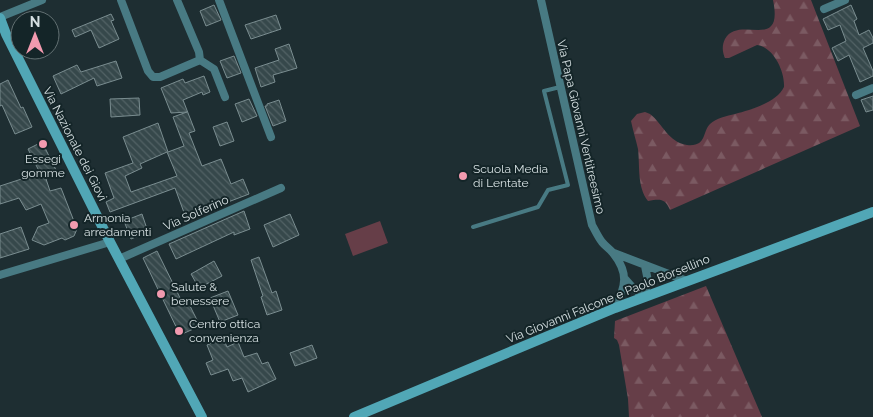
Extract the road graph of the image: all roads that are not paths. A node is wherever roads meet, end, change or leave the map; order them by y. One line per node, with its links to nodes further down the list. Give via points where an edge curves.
1 (42, 0): 8 (street)
2 (121, 0): 10 (street, via 153,77)
3 (177, 0): 10 (street)
4 (218, 0): 15 (street)
5 (541, 0): 11 (street, Via Papa Giovanni Ventitreesimo)
6 (845, 0): 7 (street)
7 (824, 9)
8 (0, 18): 9 (street, Via Nazionale dei Giovi)
9 (3, 35): 19 (street, Via Nazionale dei Giovi)
10 (200, 60): 14 (street, via 214,69)
11 (560, 87): 18 (lane, via 544,90 568,185 548,190 538,207); 20 (street, Via Papa Giovanni Ventitreesimo, via 592,225 601,242)
12 (873, 88): 13 (street)
13 (856, 95)
14 (225, 97)
15 (272, 137)
16 (282, 188): 21 (street, Via Solferino)
17 (873, 212): 25 (street, Via Giovanni Falcone e Paolo Borsellino)
18 (473, 228)
19 (110, 242): 21 (street, Via Nazionale dei Giovi); 23 (street)
20 (613, 253): 22 (street, Via Papa Giovanni Ventitreesimo); 24 (street, Via Papa Giovanni Ventitreesimo)
21 (120, 259): 28 (street, Via Nazionale dei Giovi)
22 (645, 266): 25 (street, Via Papa Giovanni Ventitreesimo); 26 (street, via 648,281)
23 (0, 275)
24 (625, 279): 26 (street, Via Papa Giovanni Ventitreesimo); 27 (street)
25 (687, 281): 26 (street, Via Giovanni Falcone e Paolo Borsellino)
26 (644, 296): 27 (street, Via Giovanni Falcone e Paolo Borsellino)
27 (615, 308): 29 (street, Via Giovanni Falcone e Paolo Borsellino)
28 (203, 416)
29 (354, 417)

